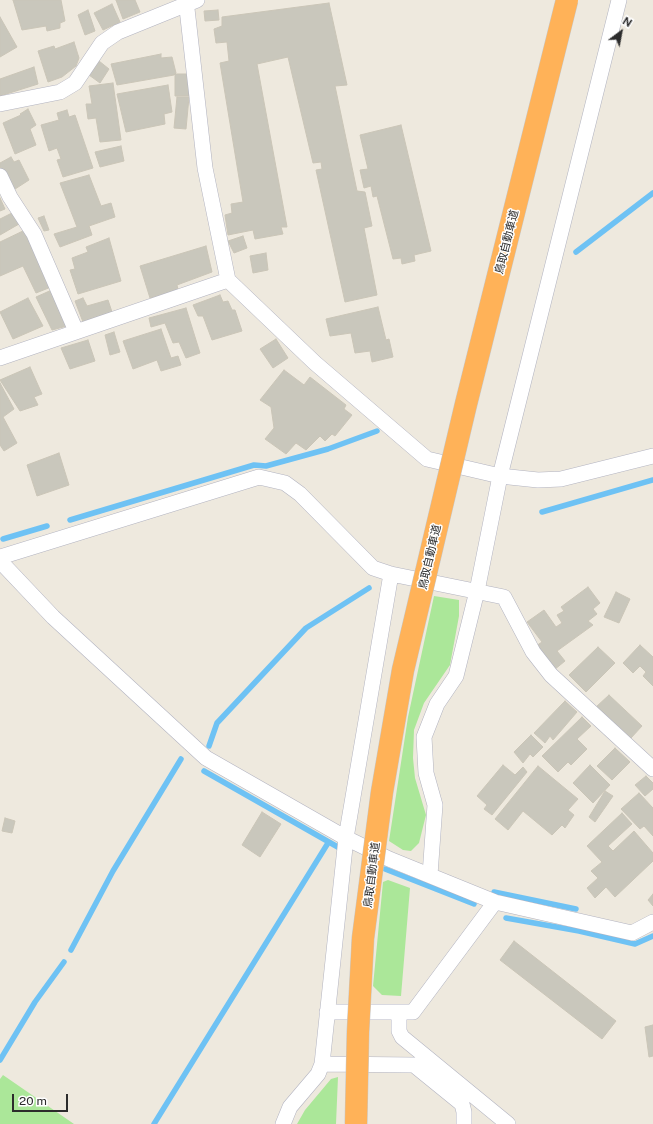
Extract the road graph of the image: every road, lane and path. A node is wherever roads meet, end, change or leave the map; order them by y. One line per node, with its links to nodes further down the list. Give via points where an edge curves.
1 (555, 0): 25 (highway, 鳥取自動車道, via 457,402 430,502 393,668 372,789 352,937)
2 (567, 0): 26 (highway, 鳥取自動車道, bridge, via 403,670 382,792 363,938)
3 (620, 0): 11 (street)
4 (190, 1): 5 (street, via 118,32 102,43 75,83 60,92); 7 (street, via 205,168)
5 (0, 104)
6 (0, 176): 8 (street, via 34,234)
7 (228, 280): 8 (street); 11 (street, via 316,363 427,459)
8 (76, 331): 9 (street)
9 (0, 358)
10 (653, 456): 11 (street, via 561,479 538,480)
11 (500, 476): 15 (street)
12 (0, 557): 14 (street, via 260,477 286,483 373,568)
13 (0, 562): 17 (street, via 53,617 206,758)
14 (391, 574): 15 (street); 17 (street)
15 (477, 591): 16 (street, via 504,597 533,652 551,674); 18 (street, via 456,676 437,704 424,737 426,773 435,805)
16 (653, 769)
17 (346, 838): 18 (street); 21 (street)
18 (430, 876): 19 (street)
19 (495, 902): 20 (street, via 632,933); 22 (street, via 413,1012)
20 (653, 922)
21 (326, 1012): 22 (street); 23 (street)
22 (399, 1012): 28 (street, via 399,1031 402,1038)
23 (322, 1064): 24 (street, via 318,1074 290,1107); 27 (street, via 414,1065 462,1104)
24 (283, 1124)
25 (346, 1124)
26 (356, 1124)
27 (464, 1124)
28 (508, 1124)

